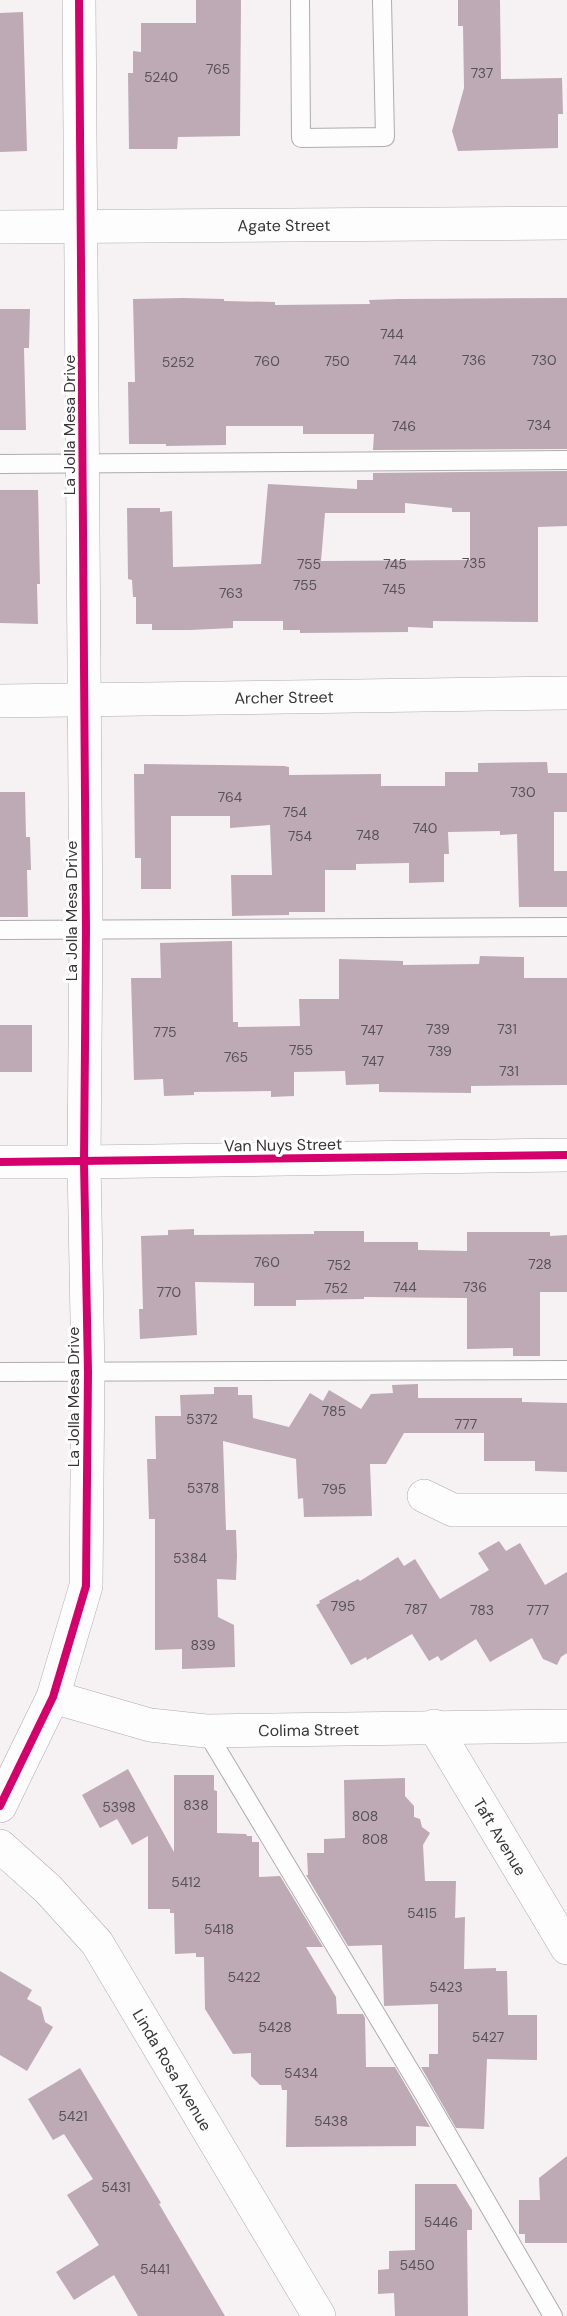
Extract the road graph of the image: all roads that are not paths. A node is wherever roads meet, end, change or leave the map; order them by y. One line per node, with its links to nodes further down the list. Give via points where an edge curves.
1 (79, 0): 5 (street, La Jolla Mesa Drive)
2 (300, 0): 3 (lane, via 301,138 385,137)
3 (382, 0)
4 (567, 223): 5 (street, Agate Street)
5 (81, 226): 6 (street, Agate Street); 9 (street, La Jolla Mesa Drive)
6 (0, 227)
7 (567, 460): 9 (lane)
8 (0, 464): 9 (lane)
9 (83, 464): 11 (street, La Jolla Mesa Drive)
10 (567, 693): 11 (street, Archer Street)
11 (83, 698): 12 (street, Archer Street); 15 (street, La Jolla Mesa Drive)
12 (0, 701)
13 (567, 927): 15 (lane)
14 (0, 930): 15 (lane)
15 (86, 930): 18 (street, La Jolla Mesa Drive)
16 (567, 1155): 18 (street, Van Nuys Street)
17 (0, 1162): 18 (street, Van Nuys Street)
18 (84, 1162): 21 (street, La Jolla Mesa Drive)
19 (567, 1370): 21 (lane)
20 (0, 1372): 21 (lane)
21 (88, 1372): 24 (street, La Jolla Mesa Drive, via 86,1586)
22 (424, 1496): 23 (street, via 453,1510)
23 (567, 1510)
24 (53, 1697): 27 (street, Colima Street, via 150,1725); 28 (street, La Jolla Mesa Drive)
25 (434, 1726): 26 (street, Colima Street); 27 (street, Colima Street); 30 (street, Taft Avenue)
26 (567, 1726)
27 (206, 1731): 32 (lane)
28 (0, 1806)
29 (0, 1846): 31 (street, Linda Rosa Avenue, via 48,1889 97,1943)
30 (567, 1948)
31 (319, 2316)
32 (553, 2316)

